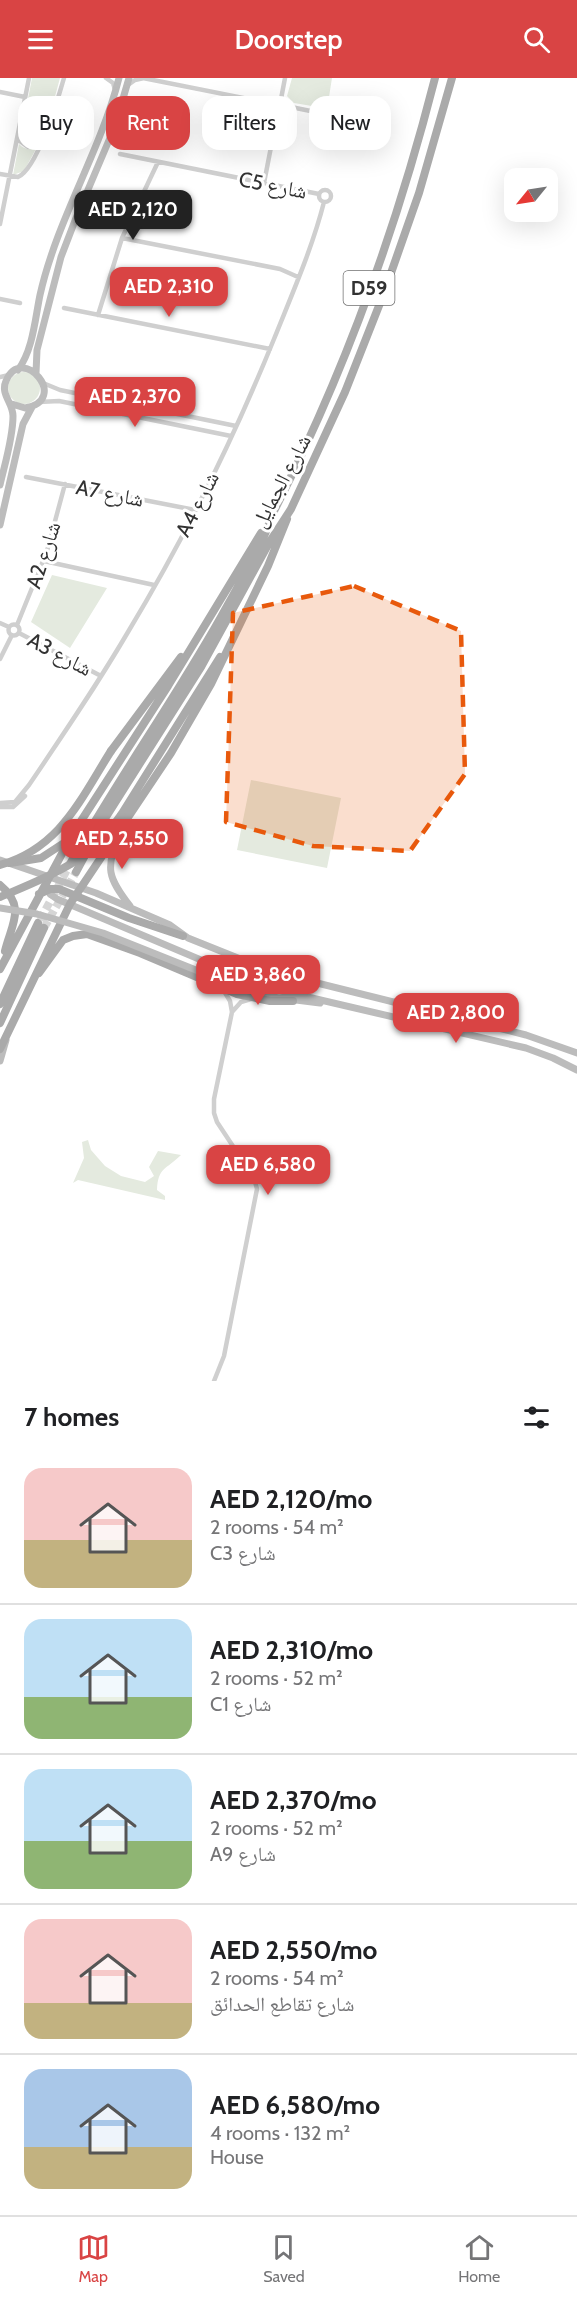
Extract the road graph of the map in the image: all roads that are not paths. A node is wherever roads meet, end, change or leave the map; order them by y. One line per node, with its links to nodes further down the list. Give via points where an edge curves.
1 (29, 78): 14 (street)
2 (64, 78): 15 (street)
3 (106, 78): 11 (street)
4 (119, 78): 11 (main road)
5 (129, 78): 10 (main road)
6 (144, 78): 10 (street); 16 (street)
7 (285, 78): 17 (street)
8 (435, 78): 52 (main road, شارع الجمايل / D59, via 396,210 350,341 311,436)
9 (452, 78): 50 (main road, شارع الجمايل / D59, via 419,193 384,293 341,401)
10 (127, 87): 38 (main road, via 110,140 61,257)
11 (116, 90): 37 (main road, via 55,243 27,354)
12 (0, 92): 13 (street)
13 (20, 96)
14 (25, 96)
15 (58, 96)
16 (234, 96)
17 (282, 96)
18 (18, 134): 19 (street)
19 (17, 139): 25 (street)
20 (36, 150): 25 (street, via 25,173)
21 (270, 150): 26 (street)
22 (120, 154): 23 (street, C5 شارع)
23 (158, 162): 26 (street, C5 شارع); 30 (street)
24 (0, 174): 25 (street)
25 (9, 177): 29 (street)
26 (264, 183): 27 (street, C5 شارع)
27 (319, 194): 28 (street); 28 (street, via 324,189 330,192 330,200)
28 (324, 202): 31 (street, A4 شارع)
29 (0, 224)
30 (122, 238): 31 (street, via 280,269); 35 (street)
31 (298, 277): 36 (street, A4 شارع)
32 (0, 299): 33 (street)
33 (20, 303)
34 (64, 308): 35 (street)
35 (98, 315): 36 (street)
36 (270, 350): 45 (street, A4 شارع)
37 (18, 370): 38 (main road); 39 (main road)
38 (36, 373): 41 (main road)
39 (9, 375): 40 (street); 42 (main road)
40 (0, 377)
41 (43, 383): 44 (main road, via 43,395); 45 (street, via 60,390)
42 (2, 392): 43 (main road)
43 (12, 404): 44 (main road, via 21,408); 49 (main road, via 12,426)
44 (35, 405): 46 (street, via 55,401); 53 (main road, via 23,424)
45 (236, 426): 46 (street, A4 شارع)
46 (231, 436): 51 (street, A4 شارع)
47 (26, 477): 48 (street, A7 شارع)
48 (65, 484): 51 (street, A7 شارع); 54 (street, A2 شارع)
49 (0, 485)
50 (291, 509): 52 (main road, شارع الجمايل / D59, via 201,667 72,870 106,802 207,643); 61 (main road)
51 (195, 510): 55 (street, A4 شارع)
52 (272, 514): 62 (main road)
53 (0, 525)
54 (44, 561): 55 (street); 57 (street, A2 شارع)
55 (154, 585): 64 (street, A4 شارع)
56 (0, 623): 58 (street, A3 شارع)
57 (17, 625): 58 (street); 59 (street)
58 (9, 627): 60 (street)
59 (20, 633): 60 (street); 64 (street, A3 شارع)
60 (12, 635): 63 (street)
61 (227, 649): 66 (main road, via 186,728); 77 (main road, bridge, via 105,837 63,870)
62 (189, 650): 67 (main road); 70 (main road, bridge, via 111,751 72,814 52,838 27,855)
63 (0, 660)
64 (101, 675): 65 (street, A4 شارع, via 18,805)
65 (0, 805)
66 (120, 831): 73 (main road); 80 (main road, via 110,870 116,887)
67 (72, 835): 69 (main road, via 41,858); 71 (main road)
68 (0, 860): 69 (main road)
69 (10, 863): 71 (main road)
70 (0, 866)
71 (48, 878): 73 (main road); 74 (main road); 75 (main road)
72 (0, 885): 82 (main road, via 12,899 15,910)
73 (80, 888): 76 (main road); 80 (main road)
74 (47, 890): 75 (main road); 76 (main road, via 59,889); 78 (main road)
75 (37, 896): 82 (main road)
76 (75, 896): 78 (main road); 81 (main road)
77 (0, 897)
78 (70, 904): 84 (main road); 88 (main road, via 256,983)
79 (0, 908): 87 (main road, bridge, via 103,933 231,984)
80 (132, 908): 81 (main road, via 170,925)
81 (183, 936): 94 (main road, via 283,975 526,1035)
82 (4, 960): 83 (main road)
83 (0, 969)
84 (33, 978): 85 (main road, via 60,944 83,934 140,953); 92 (main road)
85 (220, 988): 86 (main road); 90 (street, via 228,996)
86 (255, 999): 87 (main road); 90 (street, via 242,1002)
87 (293, 1001): 88 (main road)
88 (340, 1003): 96 (main road, via 526,1048)
89 (0, 1004): 91 (main road, via 41,925)
90 (232, 1012): 97 (street, via 214,1113 254,1178 257,1193 224,1356)
91 (0, 1023)
92 (7, 1035): 93 (main road); 95 (main road)
93 (0, 1049)
94 (577, 1053)
95 (0, 1061)
96 (577, 1070)
97 (214, 1381)

